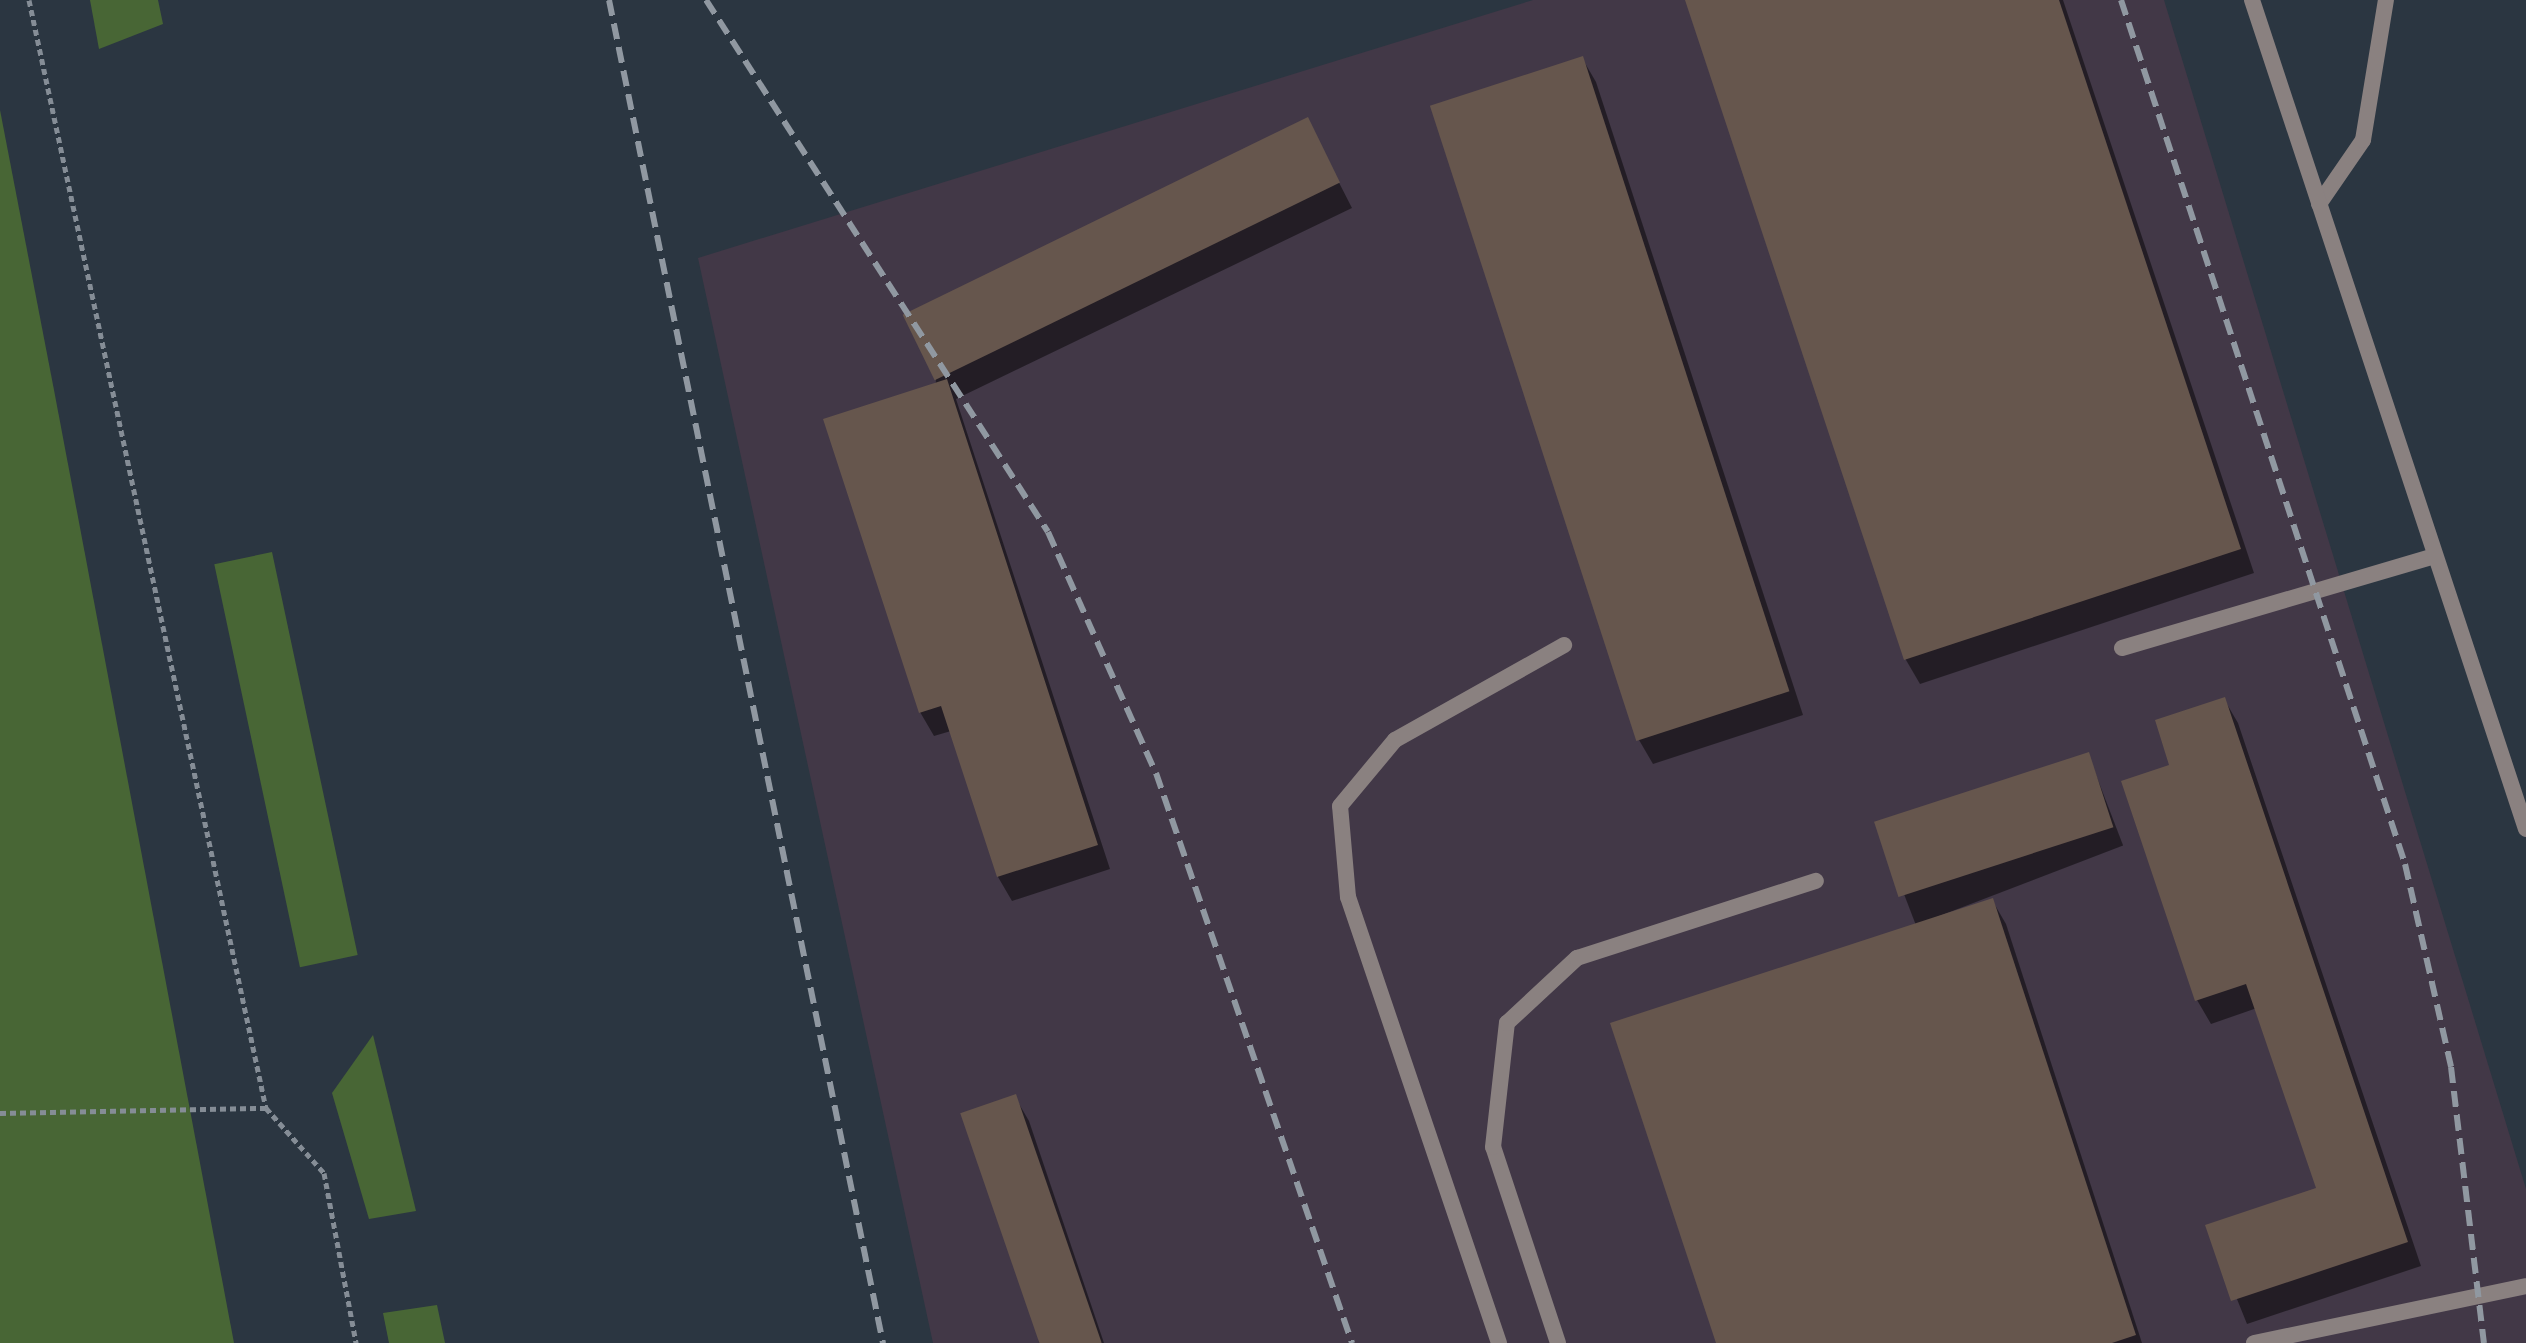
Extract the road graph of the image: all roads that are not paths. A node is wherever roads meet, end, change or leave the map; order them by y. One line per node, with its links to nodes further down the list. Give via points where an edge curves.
1 (2252, 0): 3 (street)
2 (2386, 0): 3 (street, via 2363,140)
3 (2319, 204): 4 (street)
4 (2434, 556): 6 (street); 7 (street)
5 (1564, 645): 10 (street, via 1395,740 1340,806 1348,897)
6 (2122, 648)
7 (2526, 829)
8 (1816, 881): 11 (street, via 1577,958 1507,1023 1493,1147)
9 (2526, 1286): 12 (street)
10 (1499, 1343)
11 (1558, 1343)
12 (2254, 1343)

